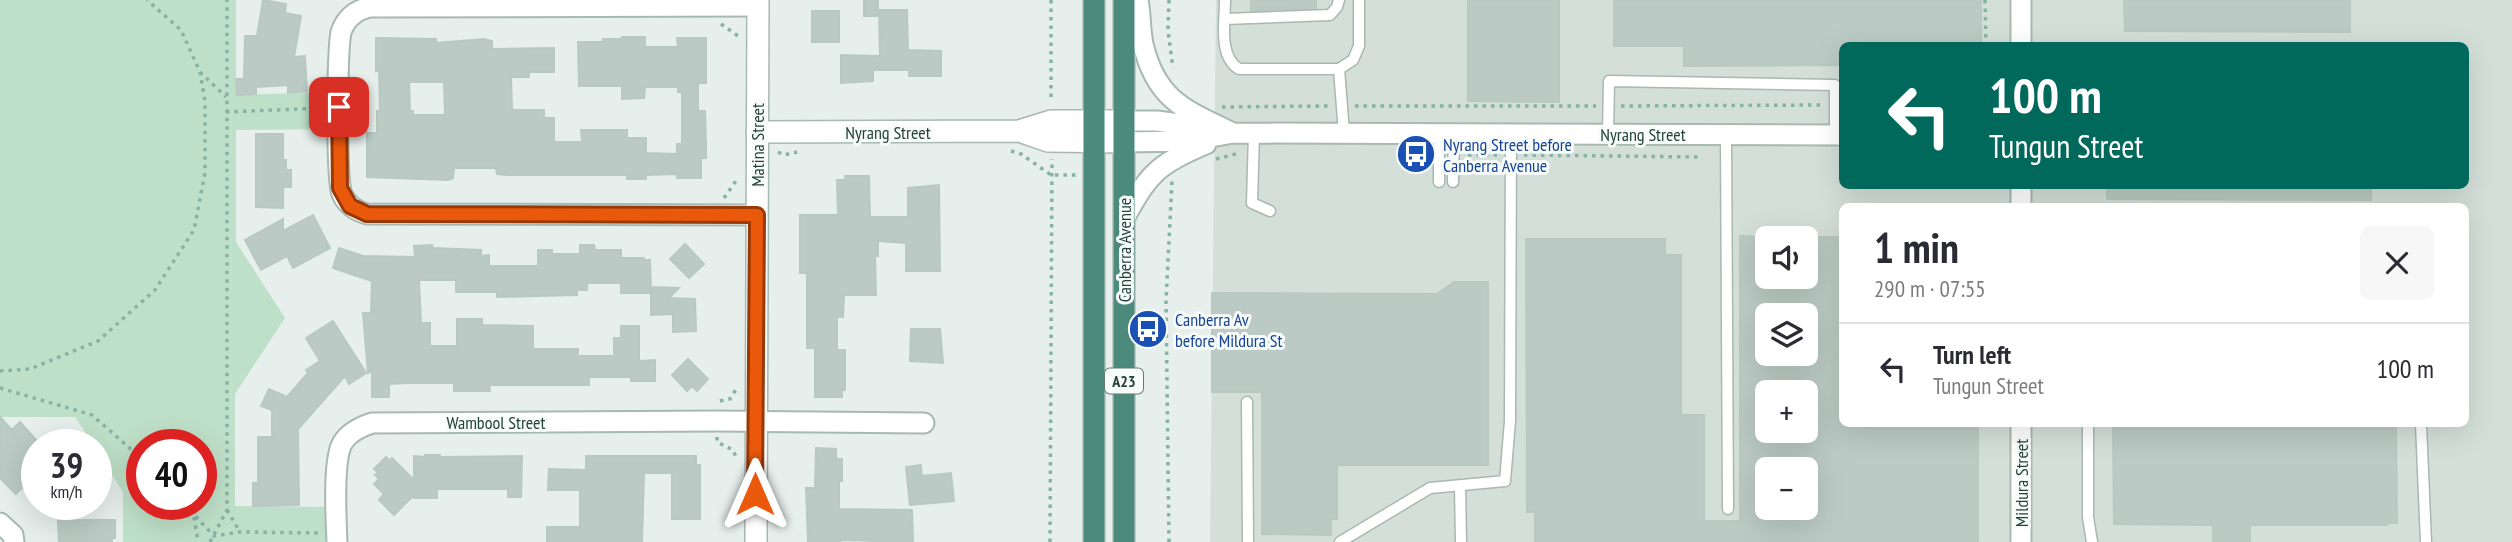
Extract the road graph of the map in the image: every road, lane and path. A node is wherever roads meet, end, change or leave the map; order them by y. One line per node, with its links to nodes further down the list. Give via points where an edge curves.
1 (147, 0): 20 (path, via 181,30)
2 (227, 0): 22 (path)
3 (1051, 0): 30 (path)
4 (1094, 0): 29 (highway, Canberra Avenue / A23)
5 (1124, 0): 31 (highway, Canberra Avenue / A23)
6 (1138, 0): 32 (street, via 1143,43 1153,75 1168,97)
7 (1169, 0): 21 (path)
8 (1225, 0): 15 (lane)
9 (1339, 0): 15 (lane, via 1329,15)
10 (1359, 0): 19 (lane, via 1359,46 1353,60)
11 (1986, 0): 16 (path)
12 (2021, 0): 17 (street)
13 (758, 3): 14 (street); 40 (street, Matina Street)
14 (715, 7): 18 (path, via 715,19 738,36); 26 (street, via 365,8 348,19 341,32)
15 (1225, 19): 19 (lane, via 1224,46 1230,63 1239,69)
16 (1986, 42)
17 (2021, 42)
18 (739, 45)
19 (1339, 69): 24 (lane)
20 (200, 72): 22 (path); 54 (path, via 205,101 205,173 194,230 155,290 98,341 30,369)
21 (1174, 77)
22 (226, 97): 28 (path)
23 (1835, 105): 25 (path); 25 (lane, via 1836,85 1609,81); 39 (lane)
24 (1342, 106): 25 (path); 27 (path); 34 (lane)
25 (1609, 106): 37 (lane)
26 (339, 107): 28 (path); 51 (street, via 340,188 350,206 362,213)
27 (1219, 107)
28 (226, 111): 68 (path)
29 (1094, 120): 30 (street, Nyrang Street); 31 (street, Nyrang Street); 41 (highway, Canberra Avenue / A23)
30 (1052, 131): 40 (street, Nyrang Street); 41 (street, Nyrang Street); 44 (path)
31 (1123, 131): 32 (street, Nyrang Street, via 1188,124); 41 (street, Nyrang Street); 53 (highway, Canberra Avenue / A23)
32 (1233, 133): 33 (street, Nyrang Street); 53 (street, via 1172,159 1151,175)
33 (1254, 133): 34 (street, Nyrang Street); 50 (lane, via 1252,203)
34 (1344, 133): 35 (street, Nyrang Street)
35 (1446, 134): 36 (street, Nyrang Street); 48 (lane); 49 (lane)
36 (1511, 134): 37 (street, Nyrang Street); 66 (lane, via 1510,421 1505,481)
37 (1608, 134): 38 (street, Nyrang Street)
38 (1726, 135): 39 (street, Nyrang Street); 67 (lane)
39 (1839, 135)
40 (757, 141): 43 (path, via 783,155); 52 (street, Matina Street)
41 (1094, 142): 46 (highway, Canberra Avenue / A23)
42 (1008, 150): 44 (path)
43 (802, 151)
44 (1051, 175): 46 (path); 79 (path)
45 (740, 176): 51 (path, via 722,200 716,201)
46 (1094, 176): 80 (highway, Canberra Avenue / A23)
47 (1172, 176): 82 (path, via 1166,301)
48 (1439, 182)
49 (1453, 182)
50 (1270, 211)
51 (716, 215): 52 (street)
52 (757, 215): 59 (street, Matina Street)
53 (1124, 219): 81 (highway, Canberra Avenue / A23)
54 (0, 372)
55 (740, 384): 58 (path, via 730,399 717,402)
56 (0, 388): 64 (path, via 92,415)
57 (1247, 402): 83 (lane)
58 (717, 421): 59 (street, Wambool Street); 65 (path, via 717,442 733,450); 74 (street, Wambool Street, via 372,423 359,427 342,444)
59 (756, 422): 60 (street, Wambool Street); 78 (street, Matina Street)
60 (924, 424)
61 (2021, 427): 86 (street, Mildura Street)
62 (2088, 427): 87 (lane)
63 (2421, 427): 88 (lane)
64 (126, 444)
65 (740, 467)
66 (1460, 486): 84 (lane, via 1430,488); 85 (lane)
67 (1727, 509)
68 (227, 510): 72 (path); 73 (path)
69 (195, 520): 76 (path)
70 (199, 520): 73 (path)
71 (0, 523): 75 (street)
72 (240, 532): 73 (path); 74 (path)
73 (214, 536): 77 (path)
74 (337, 537)
75 (14, 542)
76 (198, 542)
77 (210, 542)
78 (755, 542)
79 (1050, 542)
80 (1094, 542)
81 (1124, 542)
82 (1169, 542)
83 (1248, 542)
84 (1340, 542)
85 (1461, 542)
86 (2021, 542)
87 (2092, 542)
88 (2426, 542)

